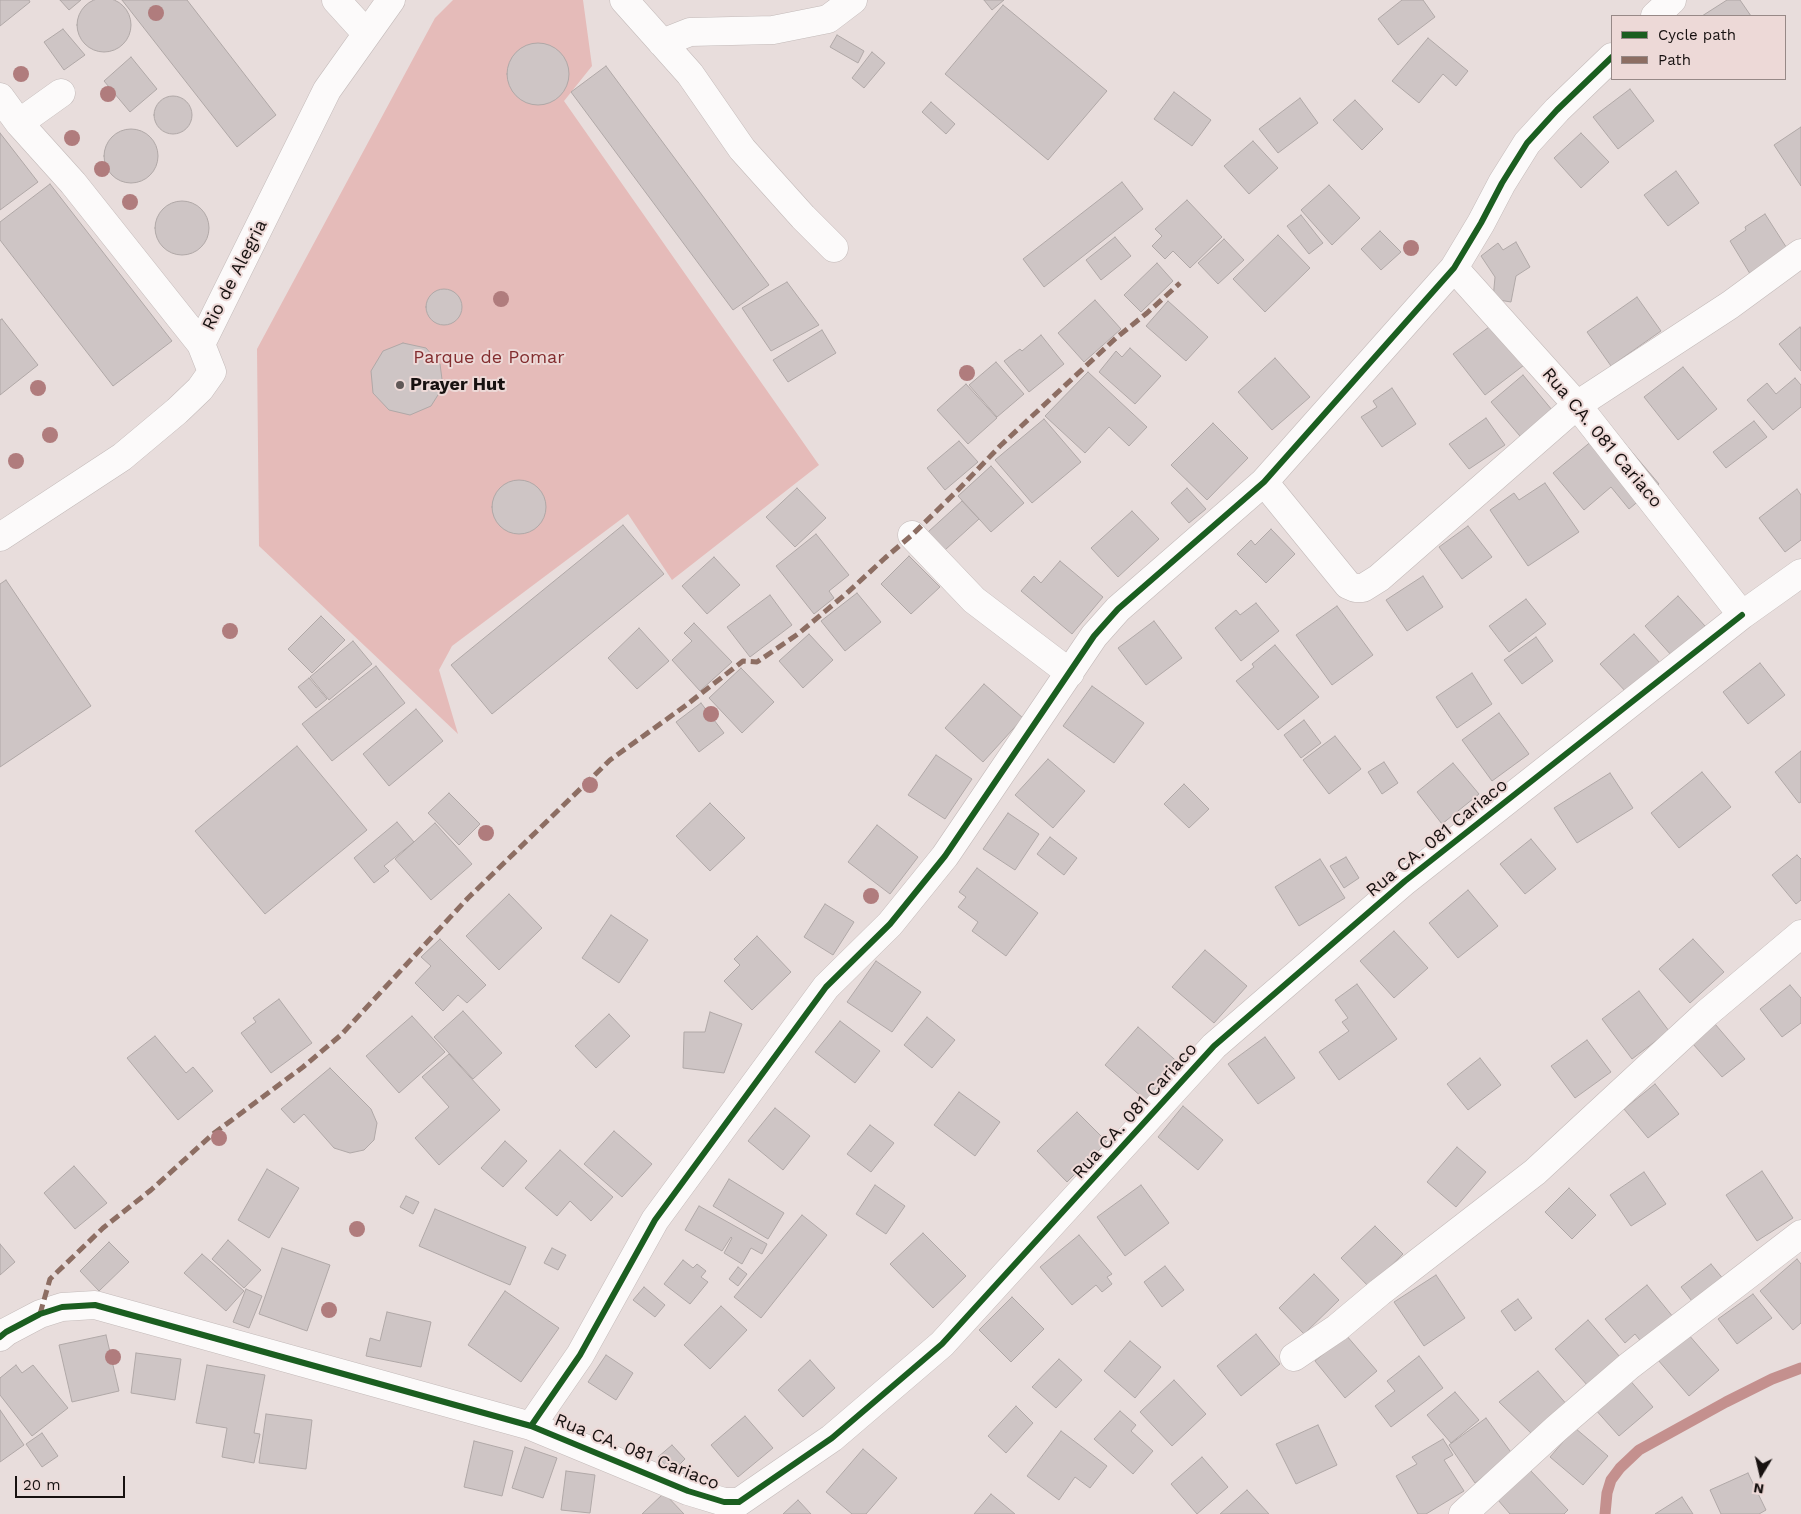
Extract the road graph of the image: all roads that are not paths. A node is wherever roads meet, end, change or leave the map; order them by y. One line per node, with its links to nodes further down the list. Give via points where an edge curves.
1 (336, 0): 7 (street)
2 (391, 0): 7 (street, Rio de Alegria)
3 (624, 0): 8 (street)
4 (853, 0): 8 (street, via 828,19 773,30 690,32)
5 (1672, 0): 6 (street)
6 (1656, 15)
7 (366, 33): 16 (street, Rio de Alegria, via 327,90)
8 (662, 43): 13 (street, via 690,74 742,149)
9 (1611, 58): 15 (street, via 1527,143)
10 (61, 93): 12 (street)
11 (0, 97): 12 (street)
12 (19, 122): 16 (street, via 73,183)
13 (834, 248)
14 (1801, 253): 17 (street, via 1730,305)
15 (1454, 268): 17 (street, Rua CA. 081 Cariaco); 18 (street)
16 (200, 344): 20 (street, Rio de Alegria, via 212,372 200,389 122,457)
17 (1577, 405): 18 (street, via 1379,578 1363,588 1348,585); 22 (street, Rua CA. 081 Cariaco)
18 (1264, 482): 23 (street, via 1118,609 1094,636)
19 (912, 535): 23 (street, via 974,600)
20 (0, 537)
21 (1801, 573): 22 (street, Rua CA. 081 Cariaco)
22 (1742, 615): 28 (street, Rua CA. 081 Cariaco, via 1405,881 1214,1046 942,1344 832,1438 739,1502 724,1502 688,1491)
23 (1070, 673): 28 (street, via 945,856 890,924 826,987 655,1220 580,1355)
24 (1801, 934): 27 (street, via 1707,1013 1535,1172 1337,1328)
25 (1801, 1234): 29 (street, via 1628,1366)
26 (0, 1338): 28 (street, Rua CA. 081 Cariaco, via 6,1332 62,1307 95,1305)
27 (1294, 1356)
28 (531, 1426)
29 (1463, 1514)

